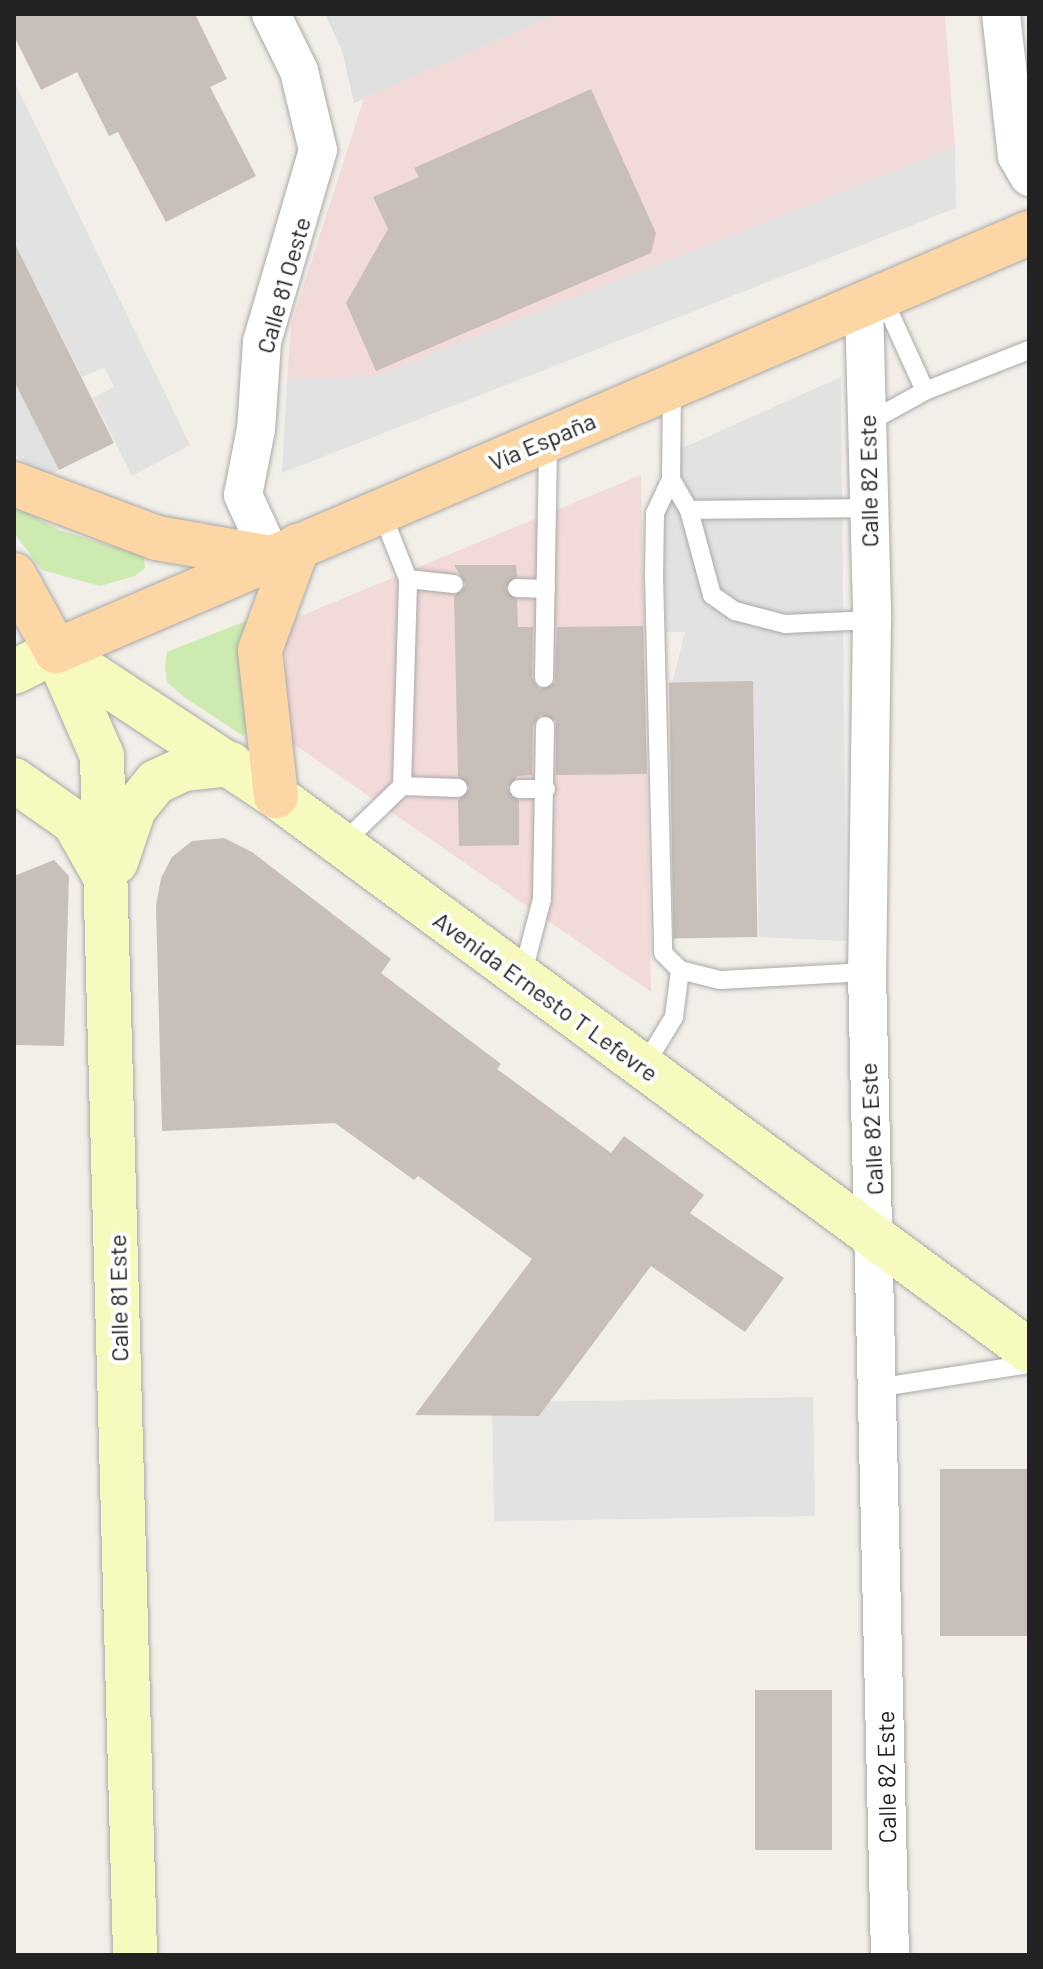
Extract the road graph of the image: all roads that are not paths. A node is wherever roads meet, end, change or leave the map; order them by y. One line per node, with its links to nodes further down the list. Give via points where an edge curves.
1 (271, 14): 16 (street, Calle 81 Oeste, via 299,71 318,150 262,342 256,429 243,495)
2 (1001, 14): 3 (street, via 1017,156)
3 (1029, 177)
4 (1029, 233): 5 (main road, Vía España)
5 (873, 300): 7 (main road, Vía España); 8 (lane); 9 (street, Calle 82 Este)
6 (1029, 350): 8 (lane)
7 (672, 385): 10 (main road, Vía España); 11 (lane)
8 (925, 391): 9 (lane)
9 (867, 423): 13 (street, Calle 82 Este)
10 (548, 439): 14 (main road, Vía España); 21 (lane)
11 (671, 479): 15 (lane); 37 (lane, via 655,513 660,924 663,953)
12 (14, 484): 16 (main road, via 157,538)
13 (869, 508): 15 (lane); 23 (street, Calle 82 Este)
14 (381, 510): 16 (main road, Vía España); 18 (lane)
15 (689, 510): 23 (lane, via 712,595 735,611 785,624)
16 (285, 552): 24 (main road, Vía España); 34 (main road, via 260,650)
17 (14, 575): 24 (main road)
18 (408, 579): 19 (lane); 30 (lane)
19 (454, 584)
20 (517, 588): 21 (lane)
21 (546, 589): 26 (lane)
22 (14, 615): 24 (main road)
23 (872, 620): 38 (street, Calle 82 Este)
24 (56, 651): 25 (main road); 28 (main road, Avenida Ernesto T Lefevre); 36 (main road, Calle 81 Este, via 102,756)
25 (14, 672)
26 (544, 678)
27 (545, 726): 33 (lane)
28 (231, 764): 34 (main road, Avenida Ernesto T Lefevre); 36 (main road, via 184,769 156,782 134,809)
29 (14, 780): 36 (main road, via 74,822)
30 (402, 786): 31 (lane); 35 (lane)
31 (458, 788)
32 (519, 789): 33 (lane)
33 (546, 789): 39 (lane, via 542,899)
34 (276, 796): 35 (main road, Avenida Ernesto T Lefevre)
35 (341, 845): 39 (main road, Avenida Ernesto T Lefevre)
36 (107, 880): 45 (main road, Calle 81 Este)
37 (680, 970): 38 (lane, via 720,980); 40 (lane, via 674,1017)
38 (867, 972): 41 (street, Calle 82 Este)
39 (522, 979): 40 (main road, Avenida Ernesto T Lefevre)
40 (643, 1068): 41 (main road, Avenida Ernesto T Lefevre)
41 (877, 1242): 42 (main road, Avenida Ernesto T Lefevre); 44 (street, Calle 82 Este)
42 (1029, 1351)
43 (1029, 1364): 44 (lane)
44 (876, 1388): 46 (street, Calle 82 Este)
45 (135, 1955)
46 (890, 1955)

